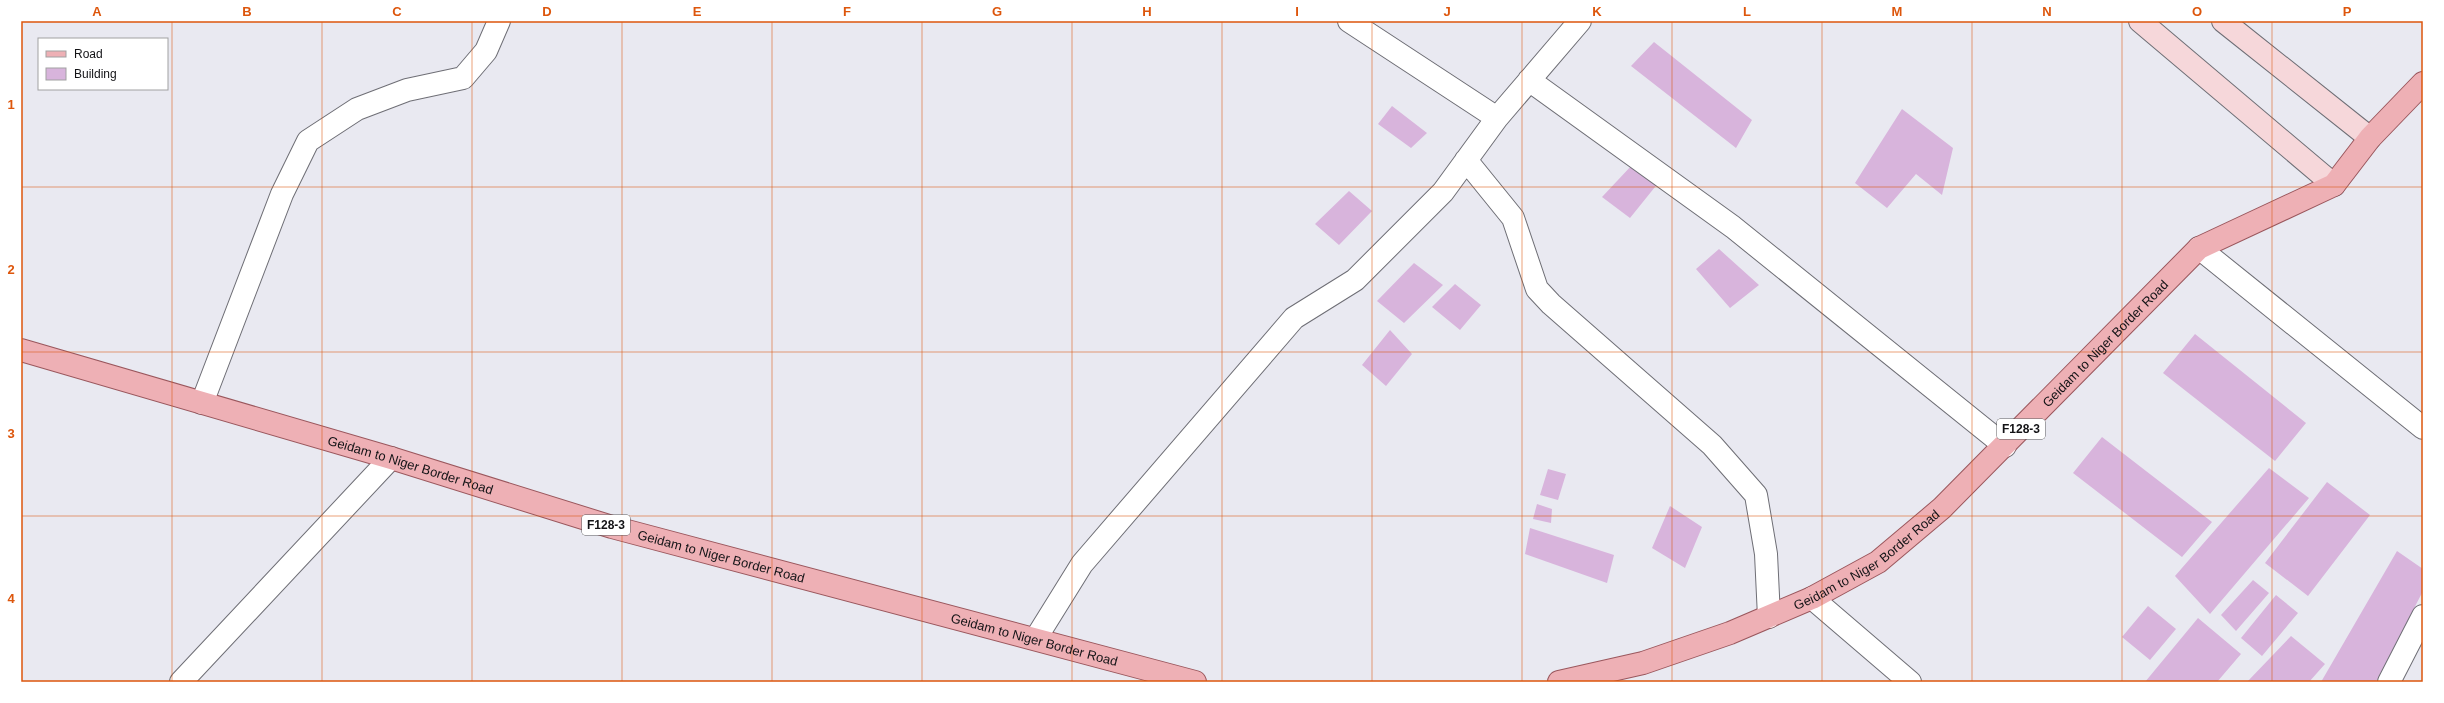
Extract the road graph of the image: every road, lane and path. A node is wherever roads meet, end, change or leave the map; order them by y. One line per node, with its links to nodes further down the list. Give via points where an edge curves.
1 (499, 21): 14 (street, via 486,51 463,78 407,90 357,109 308,141 282,194)
2 (1349, 21): 8 (street)
3 (1580, 21): 6 (street)
4 (2140, 21): 11 (street)
5 (2223, 21): 9 (street)
6 (1529, 80): 8 (street); 16 (street, via 1732,227)
7 (2423, 83): 9 (main road, Geidam to Niger Border Road / F128-3)
8 (1497, 118): 10 (street)
9 (2370, 138): 11 (main road, Geidam to Niger Border Road / F128-3)
10 (1466, 160): 20 (street, via 1513,218 1537,289 1712,445 1756,495 1766,554); 21 (street, via 1443,192 1355,280 1294,318 1082,564)
11 (2334, 185): 12 (main road, Geidam to Niger Border Road / F128-3)
12 (2199, 248): 15 (street); 16 (main road, Geidam to Niger Border Road / F128-3)
13 (21, 350): 14 (main road, Geidam to Niger Border Road / F128-3)
14 (202, 404): 17 (main road, Geidam to Niger Border Road / F128-3)
15 (2423, 428)
16 (2005, 446): 18 (main road, Geidam to Niger Border Road / F128-3, via 1942,508 1878,562)
17 (391, 458): 21 (main road, Geidam to Niger Border Road / F128-3, via 612,527); 22 (street)
18 (1812, 598): 20 (main road, Geidam to Niger Border Road / F128-3); 25 (street)
19 (2423, 616): 26 (street)
20 (1769, 617): 24 (main road, Geidam to Niger Border Road / F128-3, via 1643,663)
21 (1036, 638): 23 (main road, Geidam to Niger Border Road / F128-3)
22 (181, 682)
23 (1196, 682)
24 (1559, 682)
25 (1910, 682)
26 (2389, 682)

